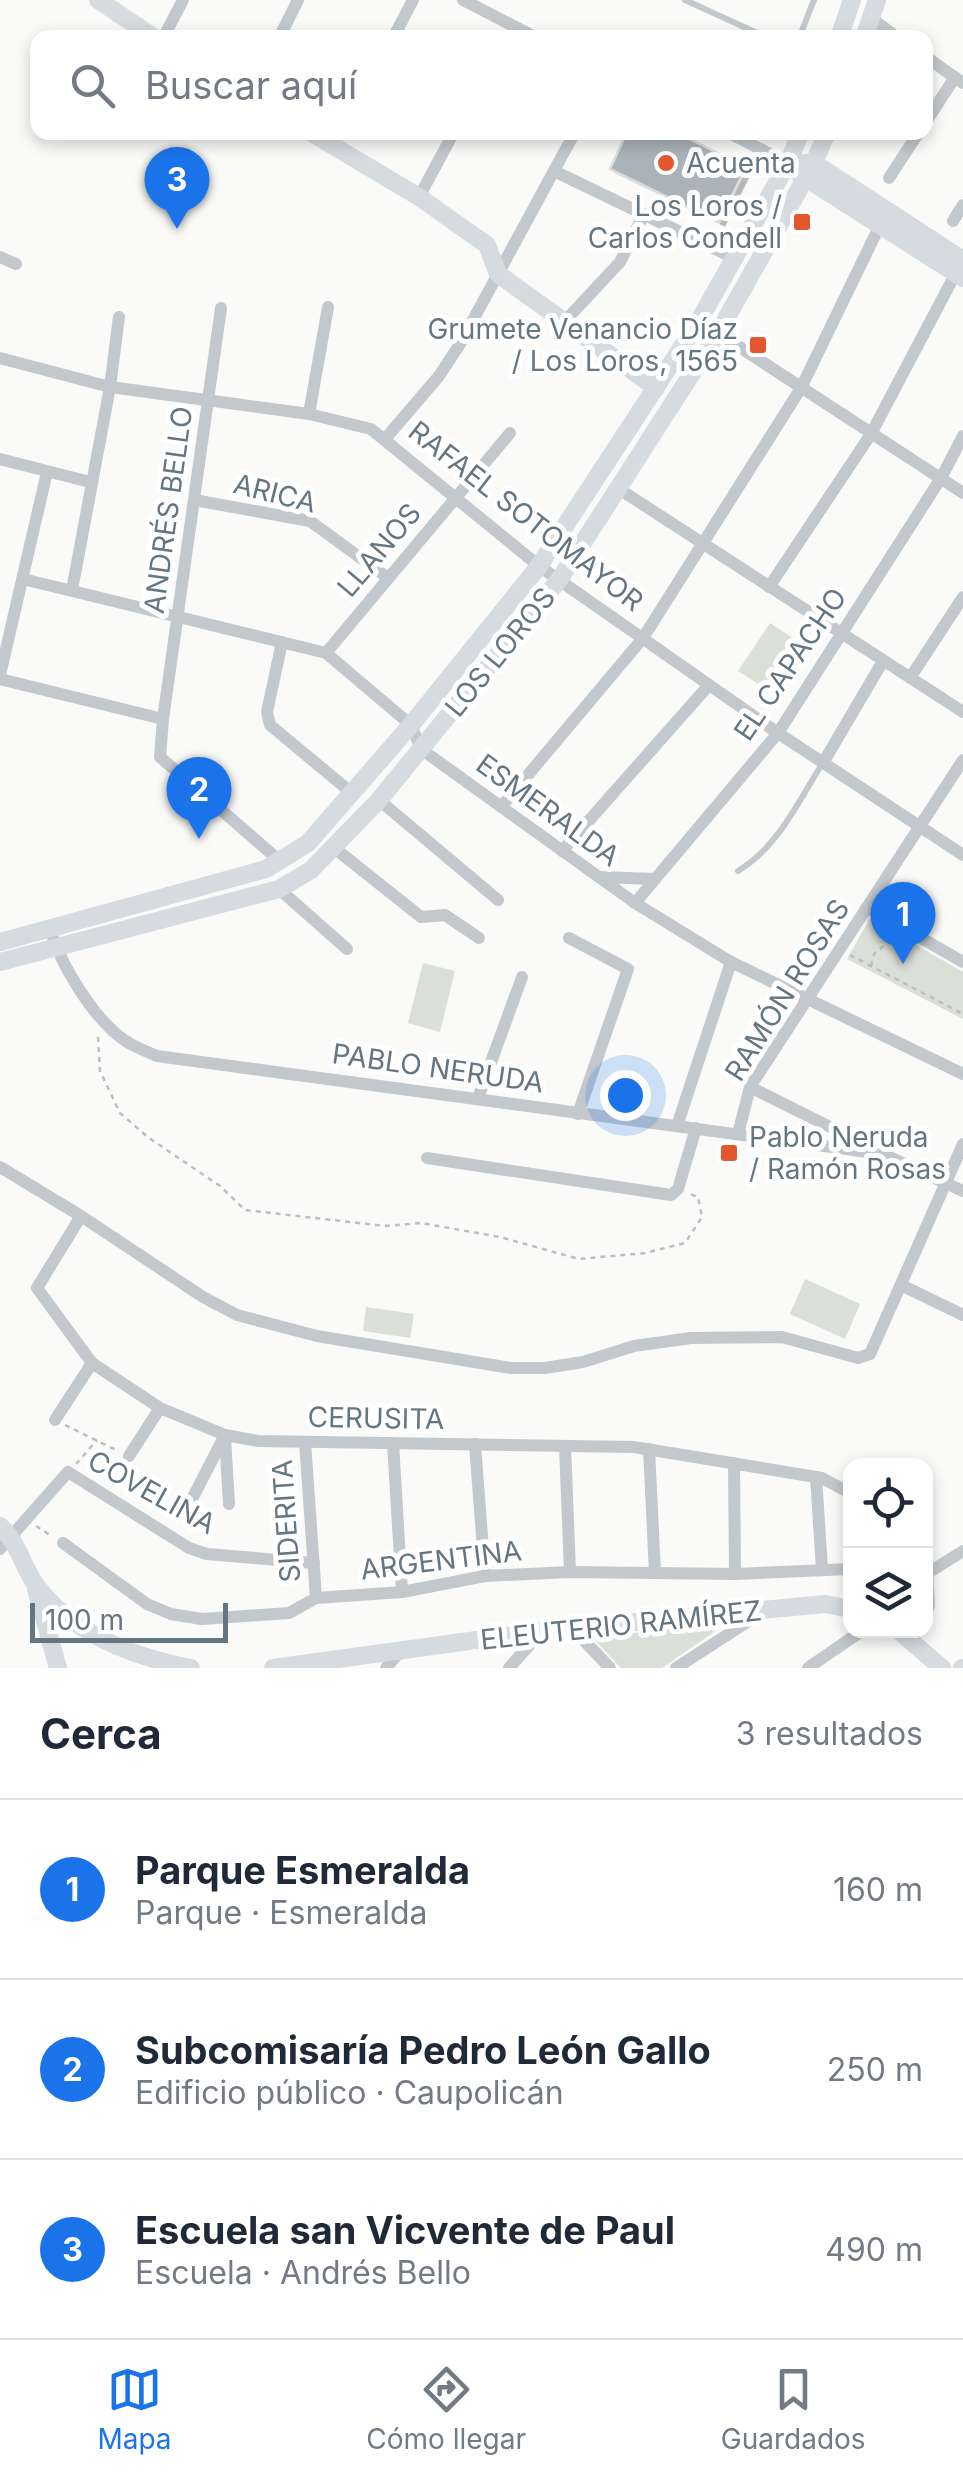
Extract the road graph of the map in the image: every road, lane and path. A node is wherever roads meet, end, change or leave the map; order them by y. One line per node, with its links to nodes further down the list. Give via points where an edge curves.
1 (98, 0): 10 (main road)
2 (183, 0): 11 (street)
3 (298, 0): 12 (street)
4 (413, 0): 13 (street)
5 (463, 0): 14 (street)
6 (686, 0): 15 (lane)
7 (814, 0): 16 (lane)
8 (852, 0): 17 (main road)
9 (874, 9): 18 (street)
10 (143, 30)
11 (167, 30)
12 (283, 30)
13 (397, 30)
14 (508, 30)
15 (751, 30)
16 (802, 30)
17 (841, 30)
18 (891, 30)
19 (933, 62): 20 (street)
20 (959, 80): 21 (street)
21 (933, 113)
22 (340, 140): 33 (main road)
23 (450, 140): 33 (street)
24 (571, 140): 30 (street)
25 (743, 140): 29 (street)
26 (798, 140): 29 (main road, LOS LOROS)
27 (823, 140): 31 (main road, LOS LOROS)
28 (914, 140): 32 (street)
29 (788, 163): 31 (main road); 39 (main road, LOS LOROS)
30 (554, 172): 35 (street); 42 (street)
31 (809, 172): 36 (main road); 47 (main road, LOS LOROS)
32 (889, 178)
33 (419, 197): 42 (main road, via 487,244)
34 (963, 206): 37 (street)
35 (644, 214): 39 (street); 46 (street, via 620,262)
36 (884, 217): 41 (main road); 51 (street)
37 (953, 221)
38 (0, 257): 40 (street)
39 (732, 257): 50 (main road, LOS LOROS)
40 (16, 264)
41 (961, 267): 55 (street)
42 (498, 274): 46 (main road); 57 (street, via 440,376)
43 (328, 307): 53 (street)
44 (220, 308): 52 (street, ANDRÉS BELLO)
45 (120, 317): 49 (street)
46 (565, 321): 50 (main road)
47 (718, 334): 51 (street); 62 (main road, LOS LOROS)
48 (0, 358): 49 (street, RAFAEL SOTOMAYOR)
49 (110, 387): 52 (street, RAFAEL SOTOMAYOR); 61 (street)
50 (656, 388): 67 (main road, LOS LOROS)
51 (801, 388): 55 (street); 66 (street)
52 (209, 403): 53 (street, RAFAEL SOTOMAYOR); 64 (street, ANDRÉS BELLO)
53 (309, 414): 57 (street, RAFAEL SOTOMAYOR)
54 (510, 433): 65 (street, LLANOS)
55 (871, 434): 60 (street); 71 (street)
56 (963, 436): 60 (street, EL CAPACHO)
57 (385, 438): 65 (street, RAFAEL SOTOMAYOR)
58 (0, 459): 59 (street)
59 (47, 472): 61 (street); 68 (street)
60 (941, 478): 63 (street); 75 (street, EL CAPACHO)
61 (90, 482): 72 (street)
62 (619, 489): 66 (street); 70 (main road, LOS LOROS)
63 (963, 492)
64 (194, 500): 69 (street, ARICA, via 310,521); 74 (street, ANDRÉS BELLO)
65 (454, 500): 67 (street, RAFAEL SOTOMAYOR); 69 (street, LLANOS)
66 (704, 544): 71 (street); 76 (street)
67 (539, 566): 70 (street, RAFAEL SOTOMAYOR); 85 (main road, LOS LOROS)
68 (23, 578): 72 (street); 80 (street)
69 (388, 578): 78 (street, LLANOS)
70 (559, 580): 76 (street, RAFAEL SOTOMAYOR); 87 (main road, LOS LOROS)
71 (769, 588): 75 (street)
72 (72, 590): 74 (street)
73 (963, 597): 81 (street)
74 (178, 617): 77 (street); 84 (street, ANDRÉS BELLO)
75 (842, 634): 79 (street); 86 (street, EL CAPACHO)
76 (642, 638): 82 (street, RAFAEL SOTOMAYOR); 92 (street)
77 (282, 642): 78 (street); 90 (street, via 270,725)
78 (326, 653): 85 (street)
79 (883, 661): 81 (street); 89 (street)
80 (0, 677): 84 (street)
81 (910, 678): 83 (street)
82 (709, 684): 86 (street, RAFAEL SOTOMAYOR); 95 (street)
83 (963, 712)
84 (164, 719): 97 (street, ANDRÉS BELLO, via 160,757)
85 (411, 725): 87 (street); 90 (main road, LOS LOROS)
86 (778, 733): 89 (street, RAFAEL SOTOMAYOR); 100 (street, EL CAPACHO)
87 (421, 750): 91 (main road, LOS LOROS); 92 (street, ESMERALDA)
88 (963, 760): 93 (street, RAMÓN ROSAS)
89 (823, 763): 93 (street, RAFAEL SOTOMAYOR); 98 (lane, via 774,840)
90 (353, 794): 97 (main road, LOS LOROS, via 308,843)
91 (380, 800): 94 (main road, LOS LOROS); 102 (street)
92 (501, 808): 95 (street, ESMERALDA)
93 (919, 827): 96 (street, RAFAEL SOTOMAYOR); 104 (street, RAMÓN ROSAS)
94 (332, 847): 101 (main road, LOS LOROS); 107 (street, via 421,917 445,916)
95 (562, 852): 99 (street, ESMERALDA)
96 (963, 855)
97 (280, 861): 106 (main road, LOS LOROS)
98 (738, 870)
99 (599, 877): 100 (street); 103 (street, ESMERALDA)
100 (655, 880): 103 (street, EL CAPACHO)
101 (279, 889): 106 (main road, LOS LOROS); 110 (street)
102 (498, 900)
103 (635, 903): 114 (street, ESMERALDA)
104 (867, 907): 111 (street, RAMÓN ROSAS); 112 (street)
105 (895, 936): 115 (path, via 874,954)
106 (52, 937): 109 (main road, LOS LOROS); 113 (main road, LOS LOROS); 119 (street, PABLO NERUDA)
107 (479, 938)
108 (568, 938): 123 (street, via 628,969)
109 (0, 942)
110 (347, 949)
111 (840, 949): 115 (path); 117 (street, RAMÓN ROSAS)
112 (962, 960)
113 (0, 962)
114 (732, 962): 117 (street, ESMERALDA); 124 (street)
115 (870, 967): 118 (path)
116 (522, 977): 122 (street)
117 (807, 1001): 120 (street, ESMERALDA); 121 (street, RAMÓN ROSAS)
118 (963, 1014)
119 (98, 1016): 122 (street, PABLO NERUDA, via 126,1042 158,1056); 132 (path, via 100,1070 120,1113 245,1210 385,1226 420,1223 579,1258 685,1243 702,1217 698,1197)
120 (963, 1074)
121 (750, 1087): 126 (street, RAMÓN ROSAS); 128 (street, PABLO NERUDA)
122 (478, 1098): 123 (street, PABLO NERUDA)
123 (578, 1114): 124 (street, PABLO NERUDA)
124 (677, 1126): 125 (street, PABLO NERUDA)
125 (696, 1128): 126 (street, PABLO NERUDA); 132 (street)
126 (738, 1134): 128 (street, PABLO NERUDA)
127 (963, 1144): 131 (street)
128 (883, 1154): 131 (street, PABLO NERUDA)
129 (427, 1158): 132 (street, via 670,1196)
130 (0, 1168): 134 (street)
131 (946, 1183): 133 (street, PABLO NERUDA); 135 (street)
132 (678, 1189)
133 (963, 1191)
134 (82, 1216): 135 (street, via 237,1315 317,1336 511,1368 584,1362 690,1338 782,1338 858,1358 870,1354); 137 (street, CERUSITA, via 37,1288)
135 (900, 1285): 136 (street)
136 (963, 1314)
137 (92, 1363): 138 (street, CERUSITA); 139 (street)
138 (160, 1408): 140 (street, CERUSITA); 147 (street)
139 (55, 1420): 141 (path)
140 (225, 1436): 142 (street, CERUSITA); 152 (street); 153 (street)
141 (97, 1440): 147 (path); 149 (path)
142 (305, 1442): 143 (street, CERUSITA); 158 (street, SIDERITA)
143 (393, 1443): 144 (street, CERUSITA); 167 (street)
144 (475, 1444): 145 (street, CERUSITA); 165 (street)
145 (565, 1446): 146 (street, CERUSITA); 161 (street)
146 (649, 1449): 148 (street, CERUSITA); 162 (street)
147 (129, 1456)
148 (734, 1464): 150 (street, CERUSITA); 163 (street)
149 (68, 1472): 154 (street, COVELINA); 158 (street, COVELINA, via 189,1548)
150 (816, 1477): 151 (street, CERUSITA); 159 (street)
151 (843, 1489)
152 (191, 1501)
153 (229, 1504)
154 (26, 1520): 155 (street, COVELINA); 156 (path)
155 (4, 1537): 166 (main road)
156 (63, 1543): 168 (street, ARGENTINA, via 146,1604 171,1614 289,1612)
157 (963, 1551): 164 (street)
158 (314, 1562): 168 (street, SIDERITA)
159 (822, 1569): 160 (street, ARGENTINA); 163 (street, ARGENTINA)
160 (843, 1569)
161 (570, 1572): 162 (street, ARGENTINA); 165 (street, ARGENTINA)
162 (655, 1573): 163 (street, ARGENTINA)
163 (735, 1574)
164 (933, 1574)
165 (485, 1576): 167 (street, ARGENTINA)
166 (34, 1583): 176 (main road, via 92,1633); 177 (main road)
167 (402, 1592): 168 (street, ARGENTINA)
168 (316, 1598)
169 (843, 1608): 170 (main road, ELEUTERIO RAMÍREZ)
170 (766, 1609): 171 (main road, ELEUTERIO RAMÍREZ); 183 (street)
171 (574, 1629): 172 (main road, ELEUTERIO RAMÍREZ); 182 (street)
172 (542, 1631): 175 (main road, ELEUTERIO RAMÍREZ); 181 (street)
173 (851, 1638): 184 (street)
174 (912, 1638): 185 (main road)
175 (401, 1650): 179 (main road, ELEUTERIO RAMÍREZ); 180 (street)
176 (156, 1665): 178 (main road)
177 (58, 1668)
178 (191, 1668)
179 (272, 1668)
180 (386, 1668)
181 (509, 1668)
182 (610, 1668)
183 (676, 1668)
184 (808, 1668)
185 (942, 1668)

